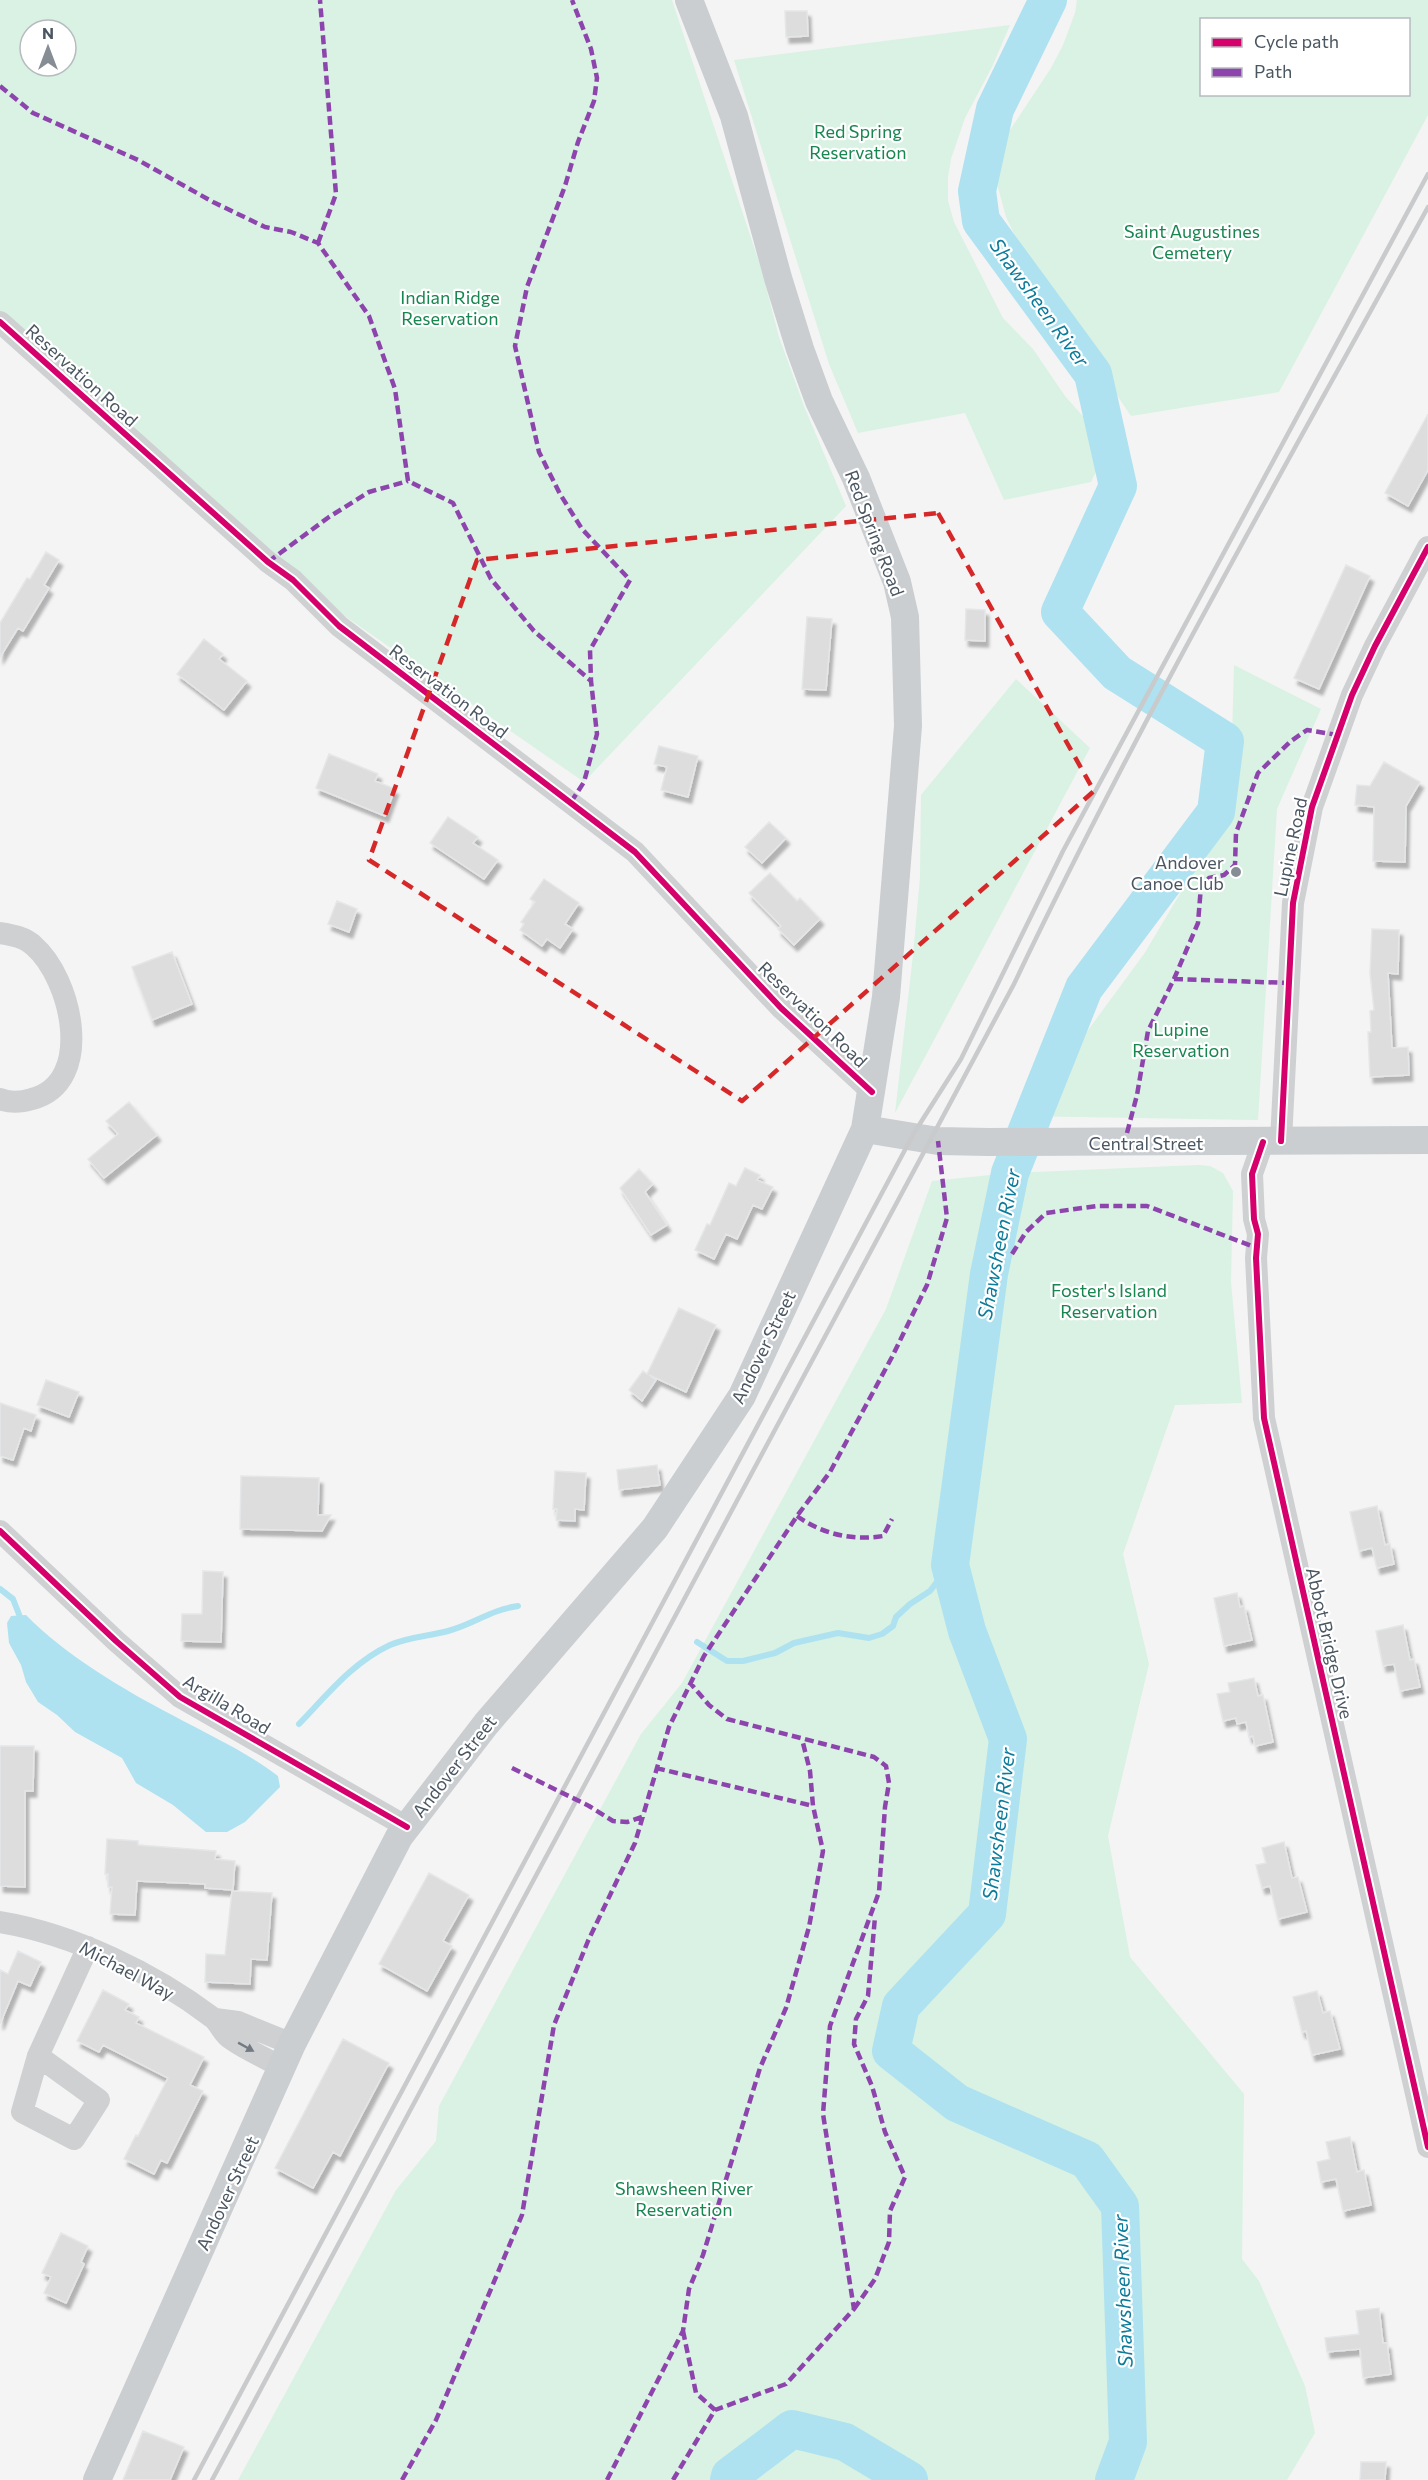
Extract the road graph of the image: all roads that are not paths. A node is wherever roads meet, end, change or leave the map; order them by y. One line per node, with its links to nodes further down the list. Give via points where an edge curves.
1 (689, 0): 5 (main road, Red Spring Road, via 734,116 800,349 893,571 905,617 908,726 886,997)
2 (0, 322): 5 (street, Reservation Road, via 268,562 293,580 339,626 634,852 781,1008)
3 (1428, 547): 9 (street, Lupine Road, via 1352,695 1312,807 1293,903)
4 (0, 933): 6 (street, via 33,944 45,957 63,995 72,1037 65,1072 55,1087 22,1102)
5 (872, 1092): 7 (main road, Andover Street)
6 (0, 1099)
7 (865, 1129): 9 (main road, Central Street, via 938,1141); 11 (main road, Andover Street, via 736,1406 655,1528 486,1724)
8 (1428, 1140): 9 (main road, Central Street)
9 (1272, 1142): 16 (street, Abbot Bridge Drive, via 1252,1174 1258,1234 1264,1418)
10 (0, 1531): 11 (street, Argilla Road, via 180,1697)
11 (407, 1827): 15 (main road, Andover Street)
12 (0, 1922): 13 (street, Michael Way)
13 (88, 1947): 14 (street); 15 (street, Michael Way, via 146,1975 215,2019 229,2038)
14 (38, 2056)
15 (288, 2056): 17 (main road, Andover Street)
16 (1428, 2147)
17 (97, 2480)

